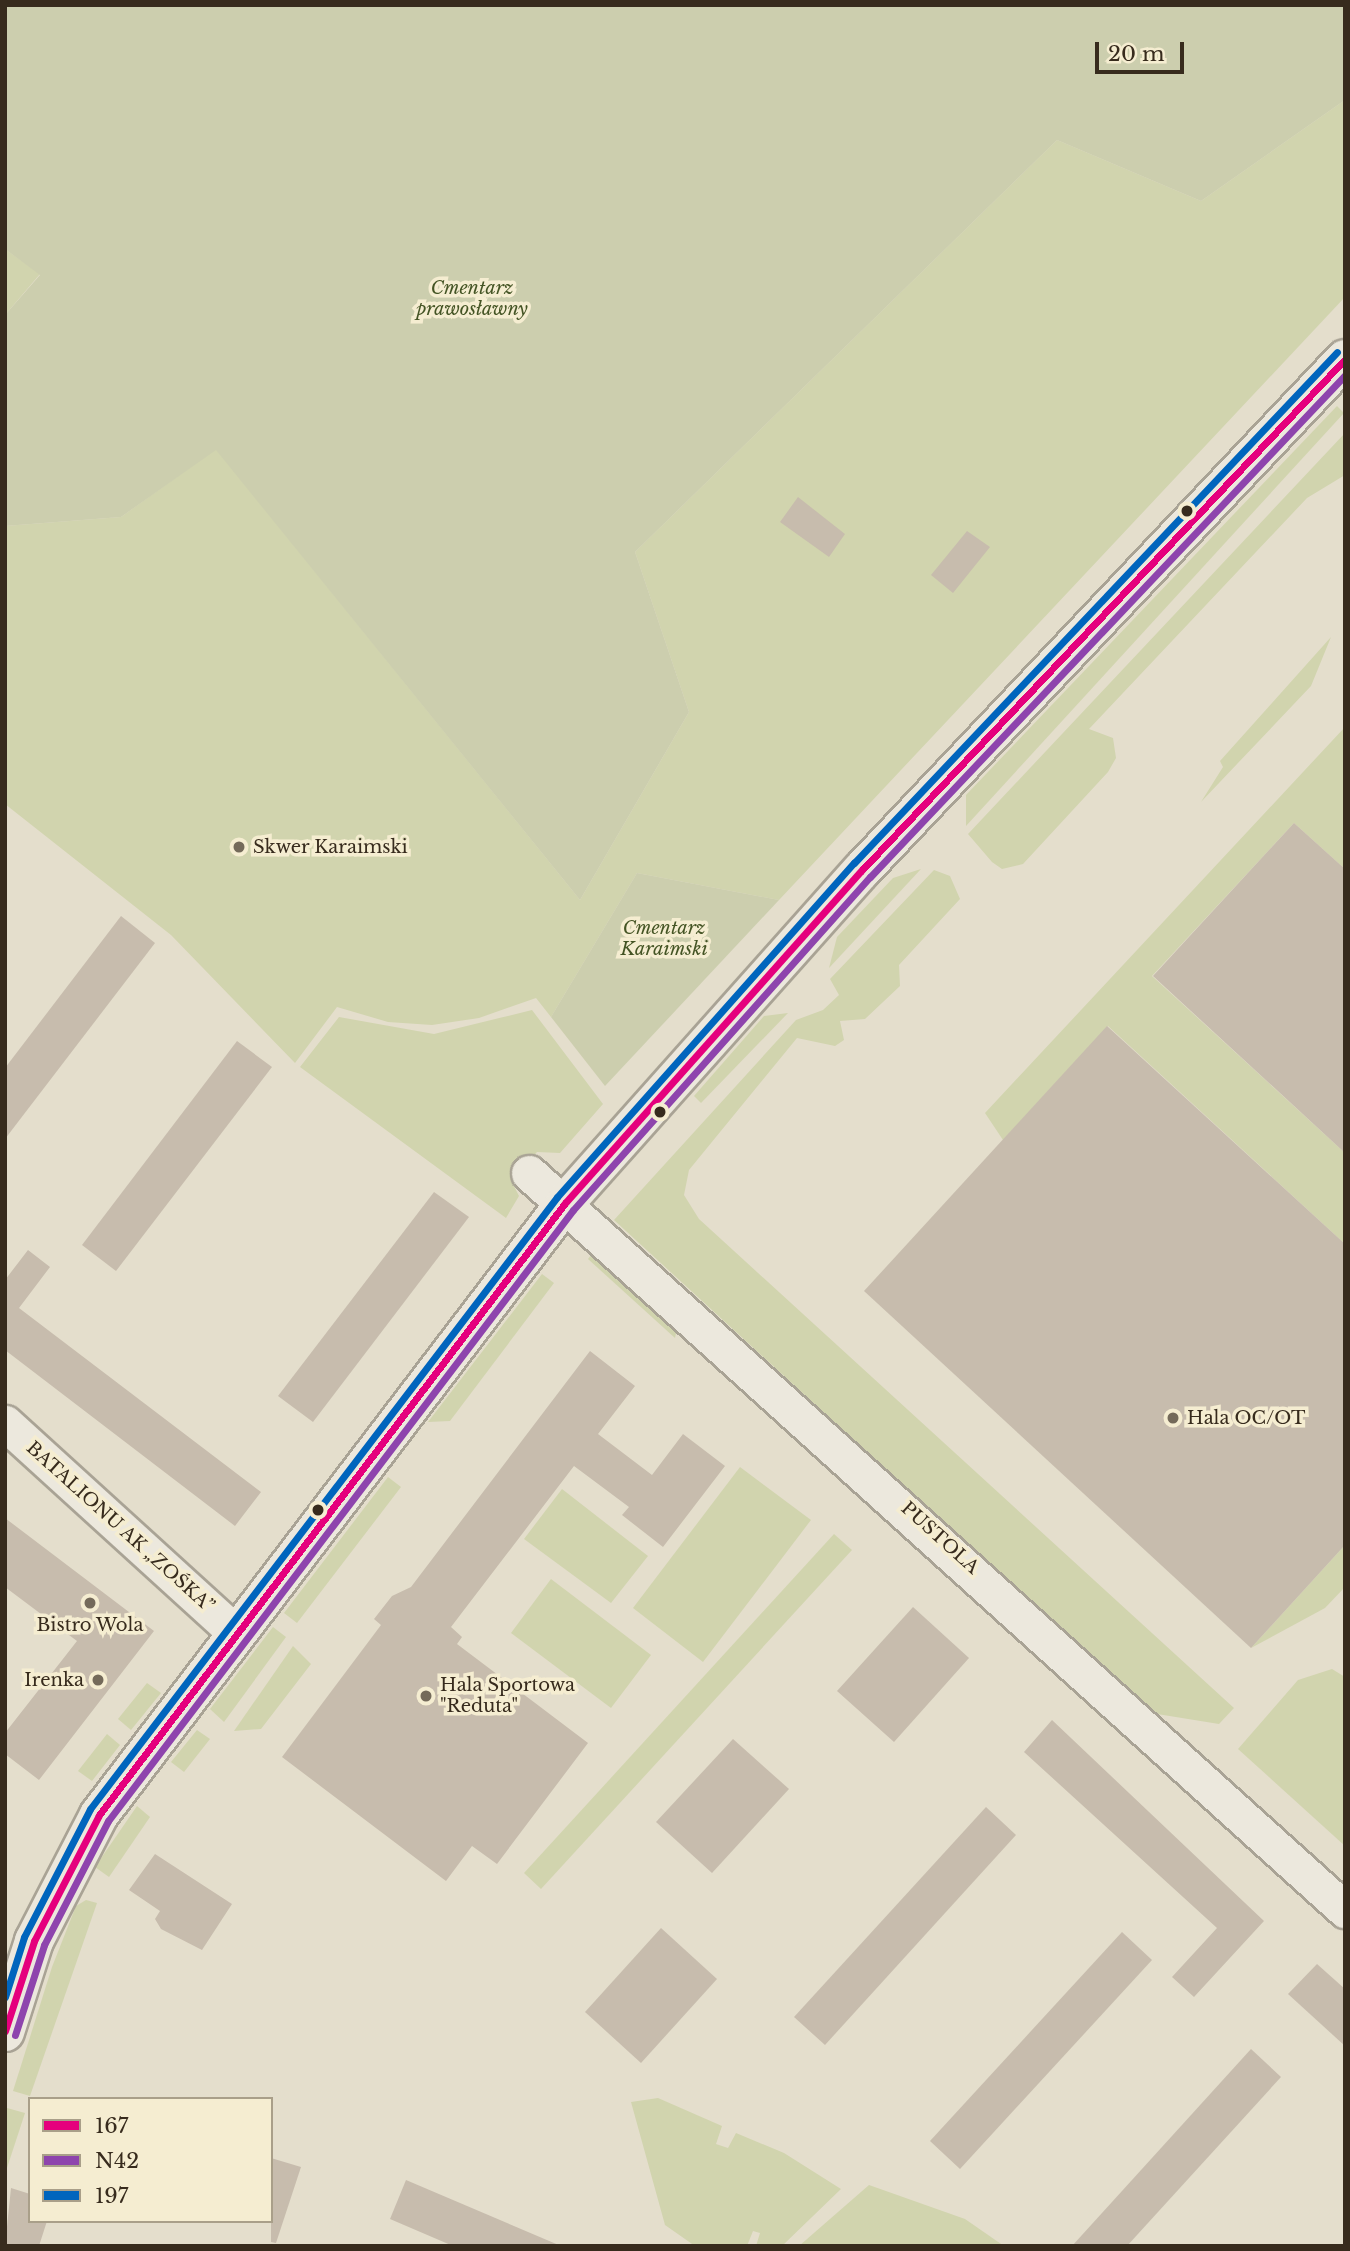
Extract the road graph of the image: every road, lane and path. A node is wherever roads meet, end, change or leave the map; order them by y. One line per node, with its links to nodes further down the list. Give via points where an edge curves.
1 (1345, 359): 3 (street, via 853,880)
2 (529, 1173): 3 (street, PUSTOLA)
3 (565, 1202): 5 (street); 6 (street, PUSTOLA)
4 (5, 1423): 5 (street, BATALIONU AK „ZOŚKA”)
5 (235, 1632): 7 (street, via 74,1858 34,1941)
6 (1345, 1910)
7 (5, 2032)

